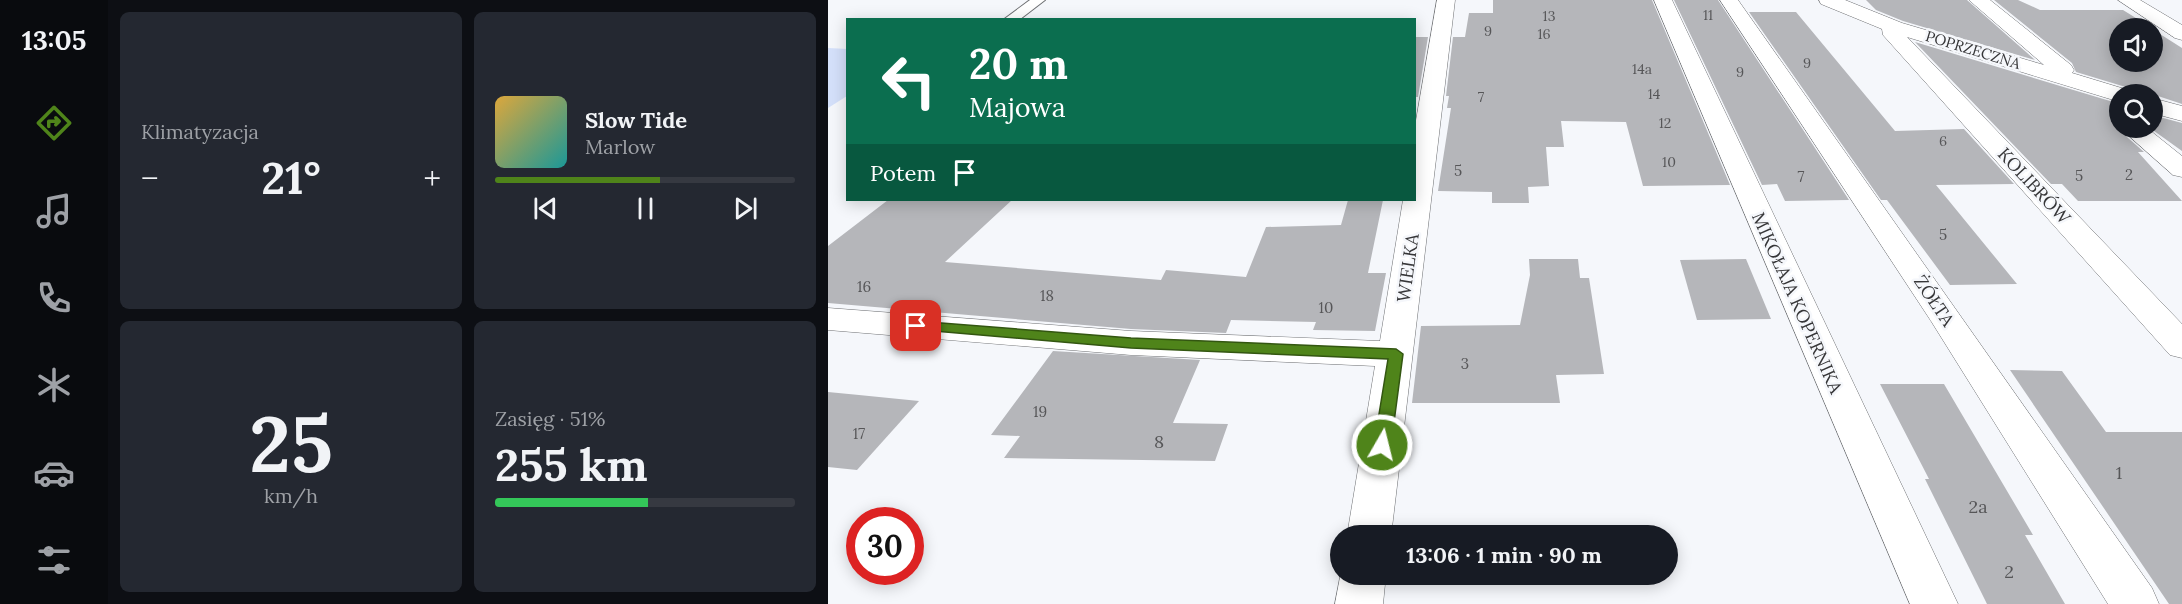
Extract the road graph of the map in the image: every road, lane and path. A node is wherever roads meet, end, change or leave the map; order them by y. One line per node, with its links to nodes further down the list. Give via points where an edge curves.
1 (1039, 0): 8 (lane)
2 (1446, 0): 20 (street, WIELKA)
3 (1663, 0): 24 (street, MIKOŁAJA KOPERNIKA)
4 (1729, 0): 25 (street, ŻÓŁTA)
5 (1828, 0): 9 (street, POPRZECZNA)
6 (1978, 0): 11 (street)
7 (2127, 0): 10 (street)
8 (1012, 18)
9 (1895, 27): 11 (street, POPRZECZNA); 19 (street, KOLIBRÓW, via 1890,31)
10 (2182, 34)
11 (2075, 80): 12 (street, POPRZECZNA); 13 (street)
12 (2109, 91)
13 (2109, 108)
14 (2163, 108): 15 (street)
15 (2182, 114)
16 (2144, 138): 17 (street)
17 (2182, 169)
18 (828, 319): 20 (street, via 1131,343)
19 (2182, 346)
20 (1396, 354): 21 (street, WIELKA)
21 (1371, 525)
22 (1362, 585): 23 (street)
23 (1359, 604)
24 (1934, 604)
25 (2134, 604)

